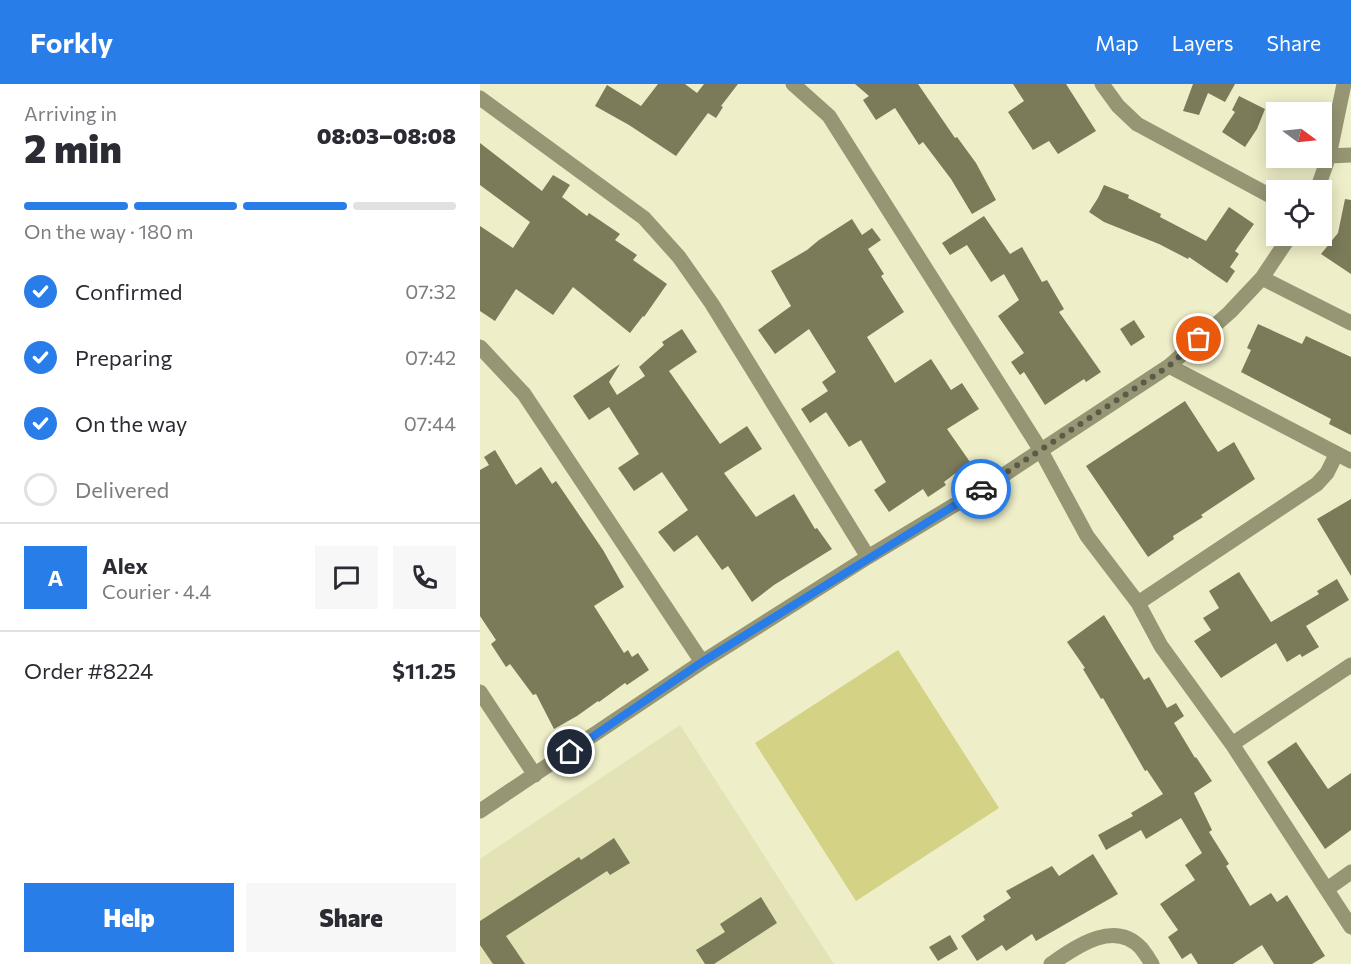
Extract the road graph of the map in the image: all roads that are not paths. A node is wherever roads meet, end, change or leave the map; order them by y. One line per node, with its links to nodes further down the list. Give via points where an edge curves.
1 (793, 84): 14 (street, via 829,116)
2 (1102, 84): 8 (street, via 1137,124)
3 (1344, 84): 5 (street)
4 (480, 99): 17 (street, via 644,218 679,257)
5 (1332, 142)
6 (1351, 155): 7 (street)
7 (1332, 156)
8 (1266, 194)
9 (1284, 246): 10 (street)
10 (1263, 278): 11 (street); 13 (street)
11 (1351, 323)
12 (480, 347): 19 (street, via 524,394)
13 (1169, 366): 14 (street); 15 (street)
14 (1040, 449): 17 (street); 18 (street, via 1087,536)
15 (1336, 455): 16 (street); 18 (street, via 1317,484)
16 (1351, 461)
17 (868, 557): 19 (street)
18 (1138, 603): 22 (street, via 1161,646)
19 (702, 662): 23 (street)
20 (1351, 665): 22 (street)
21 (480, 692): 23 (street)
22 (1232, 744): 26 (street)
23 (535, 775): 24 (street)
24 (480, 811)
25 (1351, 873): 26 (street)
26 (1327, 889): 27 (street)
27 (1351, 927)
28 (1051, 964): 29 (street, via 1085,941 1112,935 1140,947)
29 (1152, 964)

